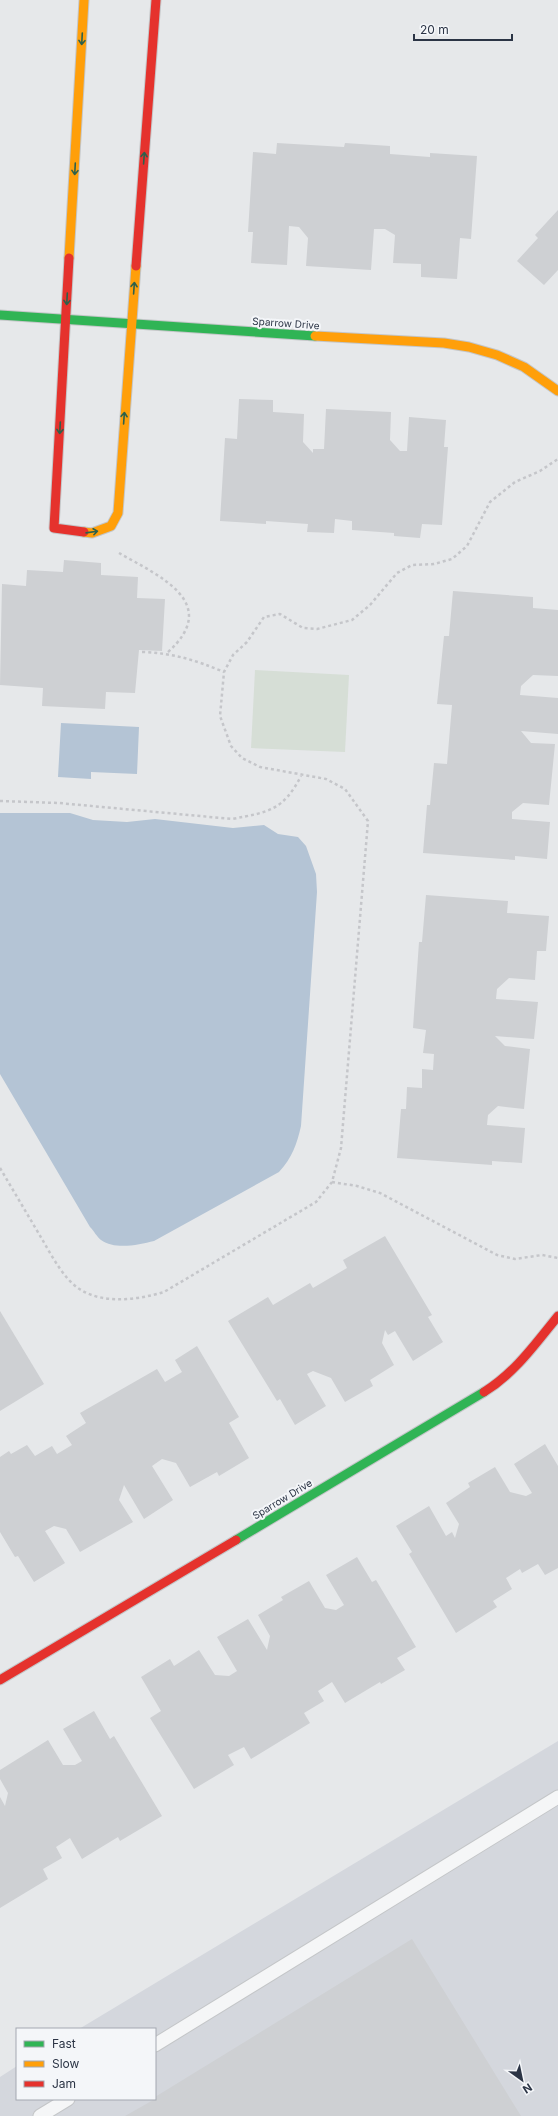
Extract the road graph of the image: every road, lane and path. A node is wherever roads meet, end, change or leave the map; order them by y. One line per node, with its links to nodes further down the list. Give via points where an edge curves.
1 (84, 0): 4 (street, one-way to 4)
2 (156, 0): 5 (street, one-way to 2)
3 (0, 315): 4 (street, Sparrow Drive)
4 (66, 320): 5 (street, Sparrow Drive); 5 (street, one-way to 5, via 54,528 92,534 111,526 118,513)
5 (131, 324): 6 (street, Sparrow Drive, via 455,344 502,356)
6 (558, 391)
7 (558, 459): 11 (path, via 540,471 515,482 490,502 467,546 452,559 434,564 412,565 398,573 370,605 352,620 317,629 303,628 280,614 264,616 247,642 233,655)
8 (117, 552): 10 (path, via 169,582 183,595 188,609 187,629 180,641)
9 (142, 652): 10 (path)
10 (167, 653): 11 (path, via 201,662)
11 (224, 672): 12 (path, via 220,716 230,746 242,758 260,767)
12 (301, 776): 13 (path, via 292,794 275,808 232,819 59,803); 15 (path, via 326,780 345,789 368,821 341,1148)
13 (0, 801)
14 (0, 1168): 15 (path, via 69,1280 88,1293 123,1300 144,1298 164,1292 316,1202)
15 (332, 1182): 16 (path, via 380,1193 497,1255 515,1259 542,1255)
16 (558, 1258)
17 (558, 1316): 18 (street, Sparrow Drive, via 522,1361 494,1386)
18 (0, 1679)
19 (558, 1797): 20 (lane)
20 (156, 2044)
21 (66, 2100): 22 (lane)
22 (40, 2116)

